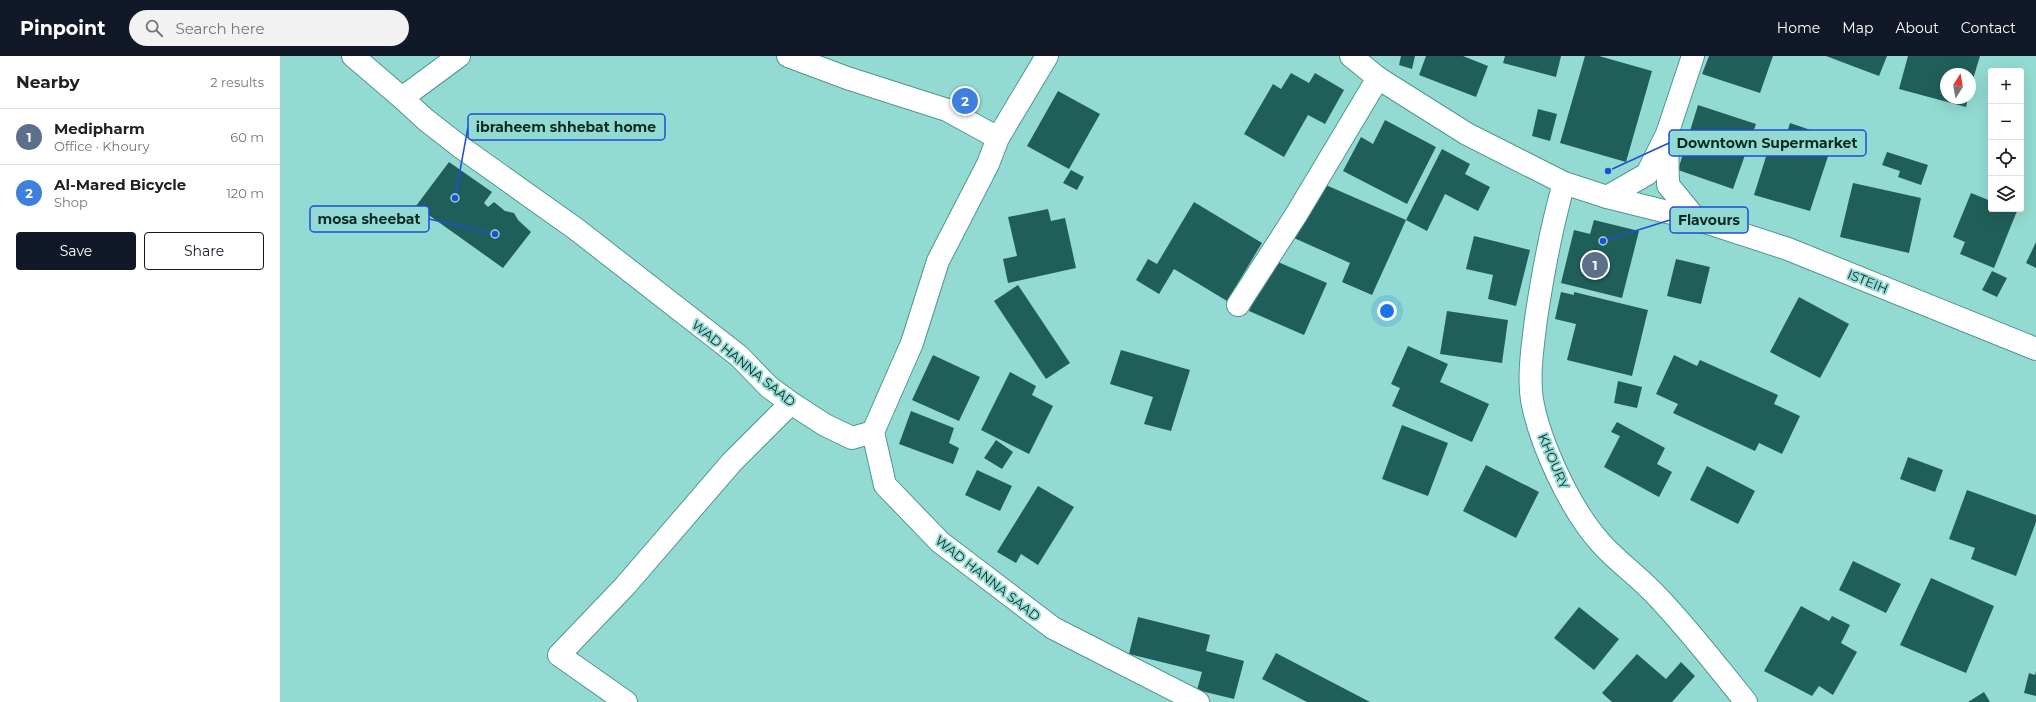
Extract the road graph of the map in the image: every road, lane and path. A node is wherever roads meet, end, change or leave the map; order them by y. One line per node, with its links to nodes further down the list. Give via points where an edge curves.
1 (353, 56): 8 (street, WAD HANNA SAAD)
2 (459, 56): 8 (street)
3 (788, 56): 10 (street, via 947,110)
4 (1047, 56): 10 (street)
5 (1351, 56): 7 (street, ISTEIH)
6 (1693, 56): 9 (street)
7 (1378, 78): 11 (street, ISTEIH, via 1467,134); 14 (street, via 1296,216)
8 (402, 98): 16 (street, WAD HANNA SAAD, via 462,148 576,229 739,356 769,387)
9 (1667, 134): 12 (street, via 1647,174); 13 (street, via 1668,185)
10 (998, 138): 17 (street, via 988,164 938,261 912,343)
11 (1564, 183): 12 (street, ISTEIH); 20 (street, KHOURY, via 1544,259 1531,353 1532,400 1541,430 1558,478 1599,542 1654,593)
12 (1607, 197): 13 (street, ISTEIH)
13 (1696, 220): 15 (street, ISTEIH, via 1788,249)
14 (1238, 306)
15 (2036, 349)
16 (791, 403): 17 (street, WAD HANNA SAAD, via 825,425 852,438); 18 (street, via 732,462 625,586 558,655)
17 (873, 432): 19 (street, WAD HANNA SAAD, via 885,485 940,542 1053,628)
18 (626, 702)
19 (1198, 702)
20 (1746, 702)

